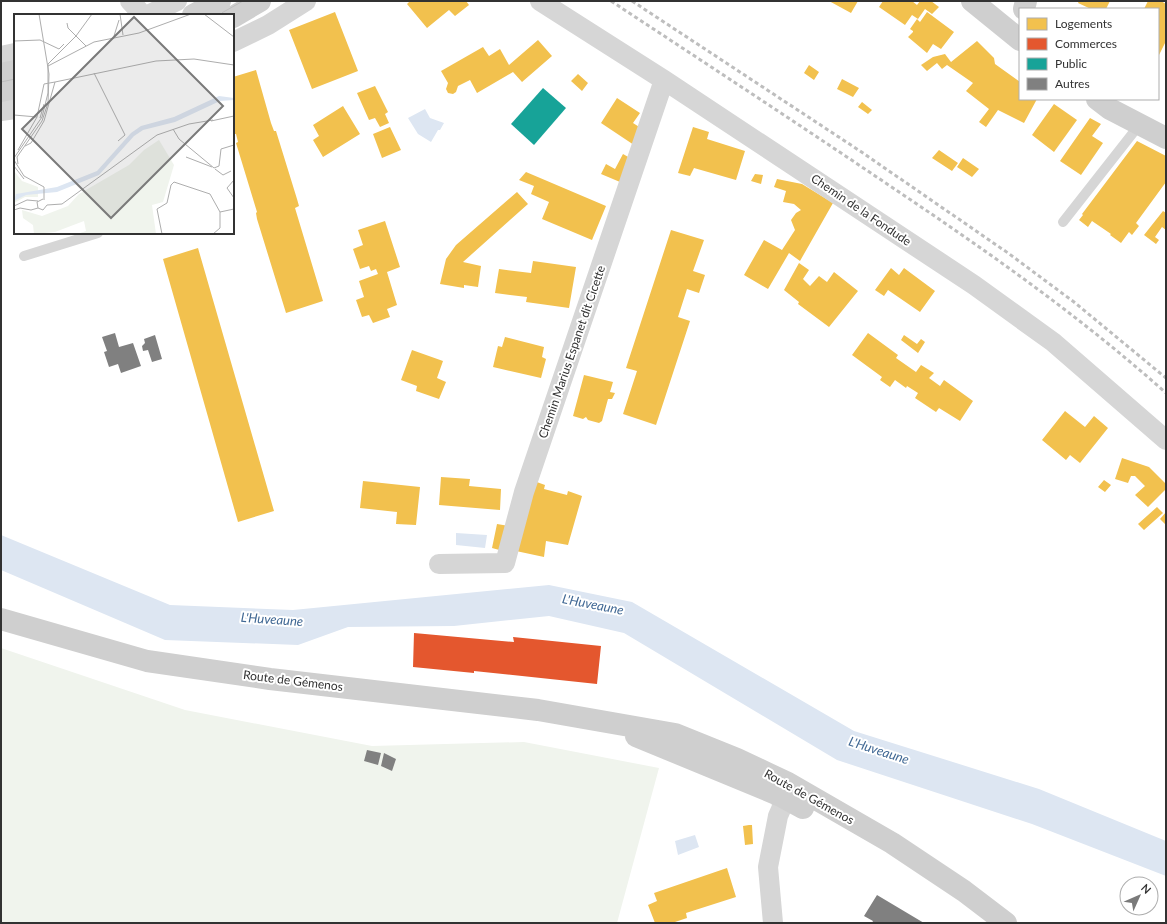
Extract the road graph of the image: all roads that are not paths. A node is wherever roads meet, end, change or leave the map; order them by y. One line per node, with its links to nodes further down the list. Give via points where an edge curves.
1 (130, 1): 8 (street)
2 (177, 1): 9 (street)
3 (220, 1): 10 (main road)
4 (260, 1): 11 (main road)
5 (306, 1): 13 (street, via 268,25)
6 (540, 1): 18 (street, Chemin de la Fondude)
7 (972, 1): 12 (main road)
8 (142, 14)
9 (150, 14)
10 (195, 14)
11 (234, 16)
12 (1019, 34)
13 (234, 42)
14 (14, 53): 15 (street)
15 (1, 56)
16 (14, 71): 17 (main road)
17 (1, 74)
18 (664, 80): 29 (street, Chemin de la Fondude, via 974,285 1052,342); 30 (street, Chemin Marius Espanet dit Cicette, via 524,492 505,563)
19 (14, 88): 20 (main road)
20 (1, 91)
21 (1099, 100): 24 (main road, via 1110,109)
22 (14, 109): 23 (street)
23 (1, 111)
24 (1140, 124): 25 (main road); 26 (lane)
25 (1166, 138)
26 (1063, 222)
27 (95, 234): 28 (lane)
28 (24, 256)
29 (1166, 440)
30 (439, 564)
31 (1, 619): 32 (main road, Route de Gémenos, via 147,661 270,679 591,718)
32 (785, 790): 33 (street, via 768,867); 34 (main road, Route de Gémenos, via 957,903); 35 (main road, Route de Gémenos, via 892,843 964,891)
33 (773, 923)
34 (994, 923)
35 (1006, 923)

